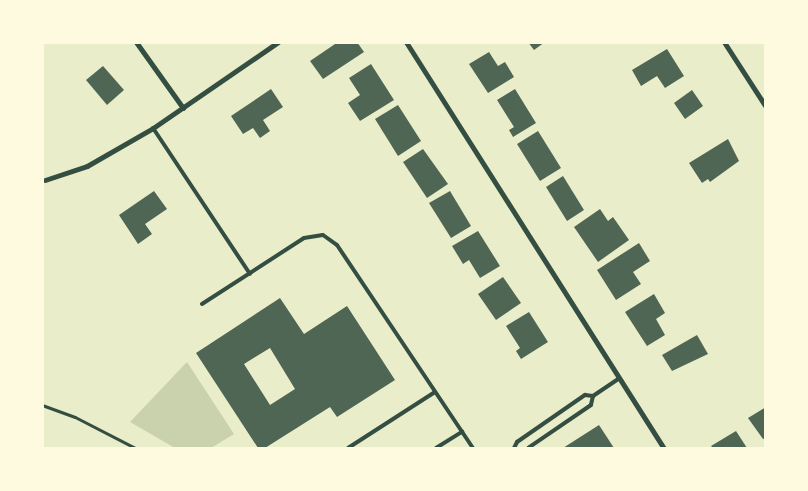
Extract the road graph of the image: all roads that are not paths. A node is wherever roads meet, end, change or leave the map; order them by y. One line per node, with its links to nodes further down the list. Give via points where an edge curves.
1 (136, 42): 6 (street)
2 (278, 42): 6 (street)
3 (406, 42): 11 (street)
4 (724, 42): 5 (street)
5 (766, 106)
6 (183, 108): 7 (street)
7 (153, 128): 8 (street, via 86,166); 9 (lane)
8 (44, 180)
9 (250, 274): 10 (lane); 12 (lane, via 304,238 323,235 337,245)
10 (202, 304)
11 (618, 379): 13 (lane); 22 (street)
12 (435, 392): 14 (lane); 16 (lane)
13 (593, 396): 15 (lane, via 591,405); 19 (lane, via 585,395 517,442)
14 (462, 432): 17 (lane); 18 (lane)
15 (536, 443): 20 (lane); 21 (lane)
16 (348, 448)
17 (436, 448)
18 (473, 448)
19 (514, 448)
20 (528, 448)
21 (539, 448)
22 (664, 448)

